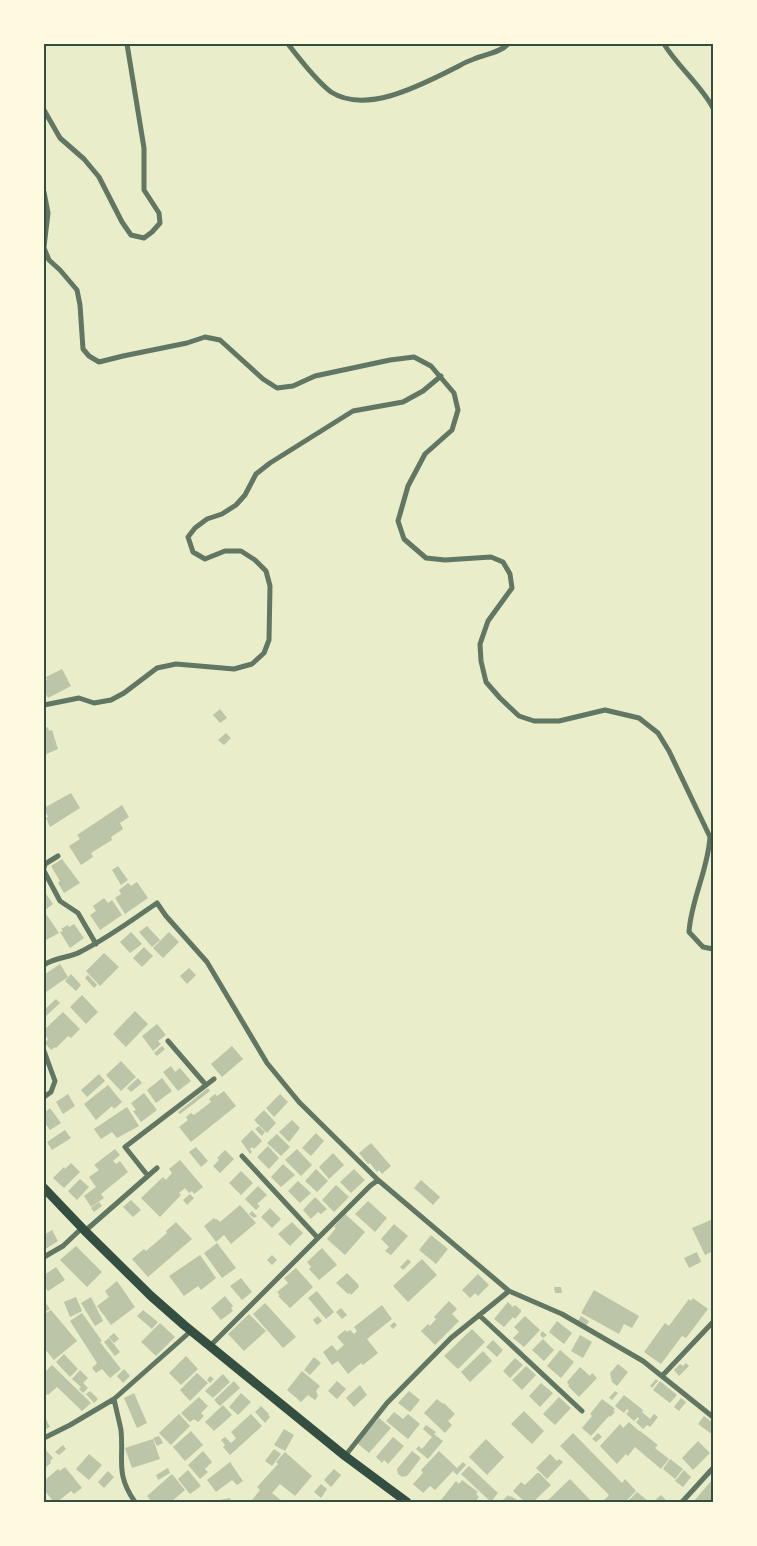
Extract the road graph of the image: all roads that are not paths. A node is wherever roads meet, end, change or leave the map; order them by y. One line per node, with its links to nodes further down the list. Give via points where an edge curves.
1 (127, 44): 6 (street, via 144,148 144,190 159,213 160,223 152,232 144,238 131,235 99,177 60,138)
2 (288, 44): 3 (street, via 331,91 349,100 381,98 403,92 473,59 504,49)
3 (508, 44)
4 (664, 44): 5 (street)
5 (713, 108)
6 (44, 110)
7 (44, 192): 8 (street, via 48,213)
8 (44, 248): 9 (street, via 49,260 77,290 83,349 99,362 205,337 220,340 277,388 366,364 414,357)
9 (441, 376): 10 (street, via 403,402 353,411 270,463 256,474 236,505 207,519 188,537 193,552 205,559 225,551 240,551 256,560 266,571 270,586 269,640 264,653 252,664 234,669 176,664 157,668 111,700 94,703 79,698); 14 (street, via 454,393 458,410 452,430 425,454 408,486 398,521 404,539 426,558 491,557 503,562 507,568 512,588 488,621 480,644 481,661 486,682 519,716 534,721 560,722 605,710 639,718 658,733 710,837 710,852 690,915 689,932 703,947)
10 (44, 706)
11 (58, 856): 12 (street, via 45,864)
12 (44, 870): 13 (street, via 60,901 78,913)
13 (96, 944): 15 (street); 24 (street, via 157,903 207,962 266,1063 299,1102)
14 (713, 949)
15 (44, 965)
16 (168, 1041): 19 (street)
17 (44, 1051): 20 (street, via 55,1081 51,1092)
18 (214, 1079): 19 (street)
19 (206, 1085): 23 (street, via 125,1147)
20 (44, 1097)
21 (242, 1156): 27 (street)
22 (157, 1168): 23 (street)
23 (148, 1176): 26 (street)
24 (378, 1180): 27 (street); 29 (street)
25 (44, 1188): 26 (main road)
26 (83, 1229): 28 (street, via 64,1246); 32 (main road)
27 (317, 1237): 33 (street)
28 (44, 1257)
29 (509, 1291): 30 (street); 34 (street, via 562,1314)
30 (479, 1316): 36 (street); 39 (street, via 451,1338 387,1403)
31 (713, 1322): 34 (street)
32 (191, 1330): 33 (main road); 35 (street)
33 (210, 1346): 39 (main road)
34 (662, 1376): 37 (street)
35 (114, 1399): 38 (street); 41 (street, via 121,1431 121,1471)
36 (582, 1411)
37 (713, 1417)
38 (44, 1438)
39 (345, 1456): 42 (main road)
40 (713, 1468): 43 (street)
41 (135, 1502)
42 (407, 1502)
43 (682, 1502)

